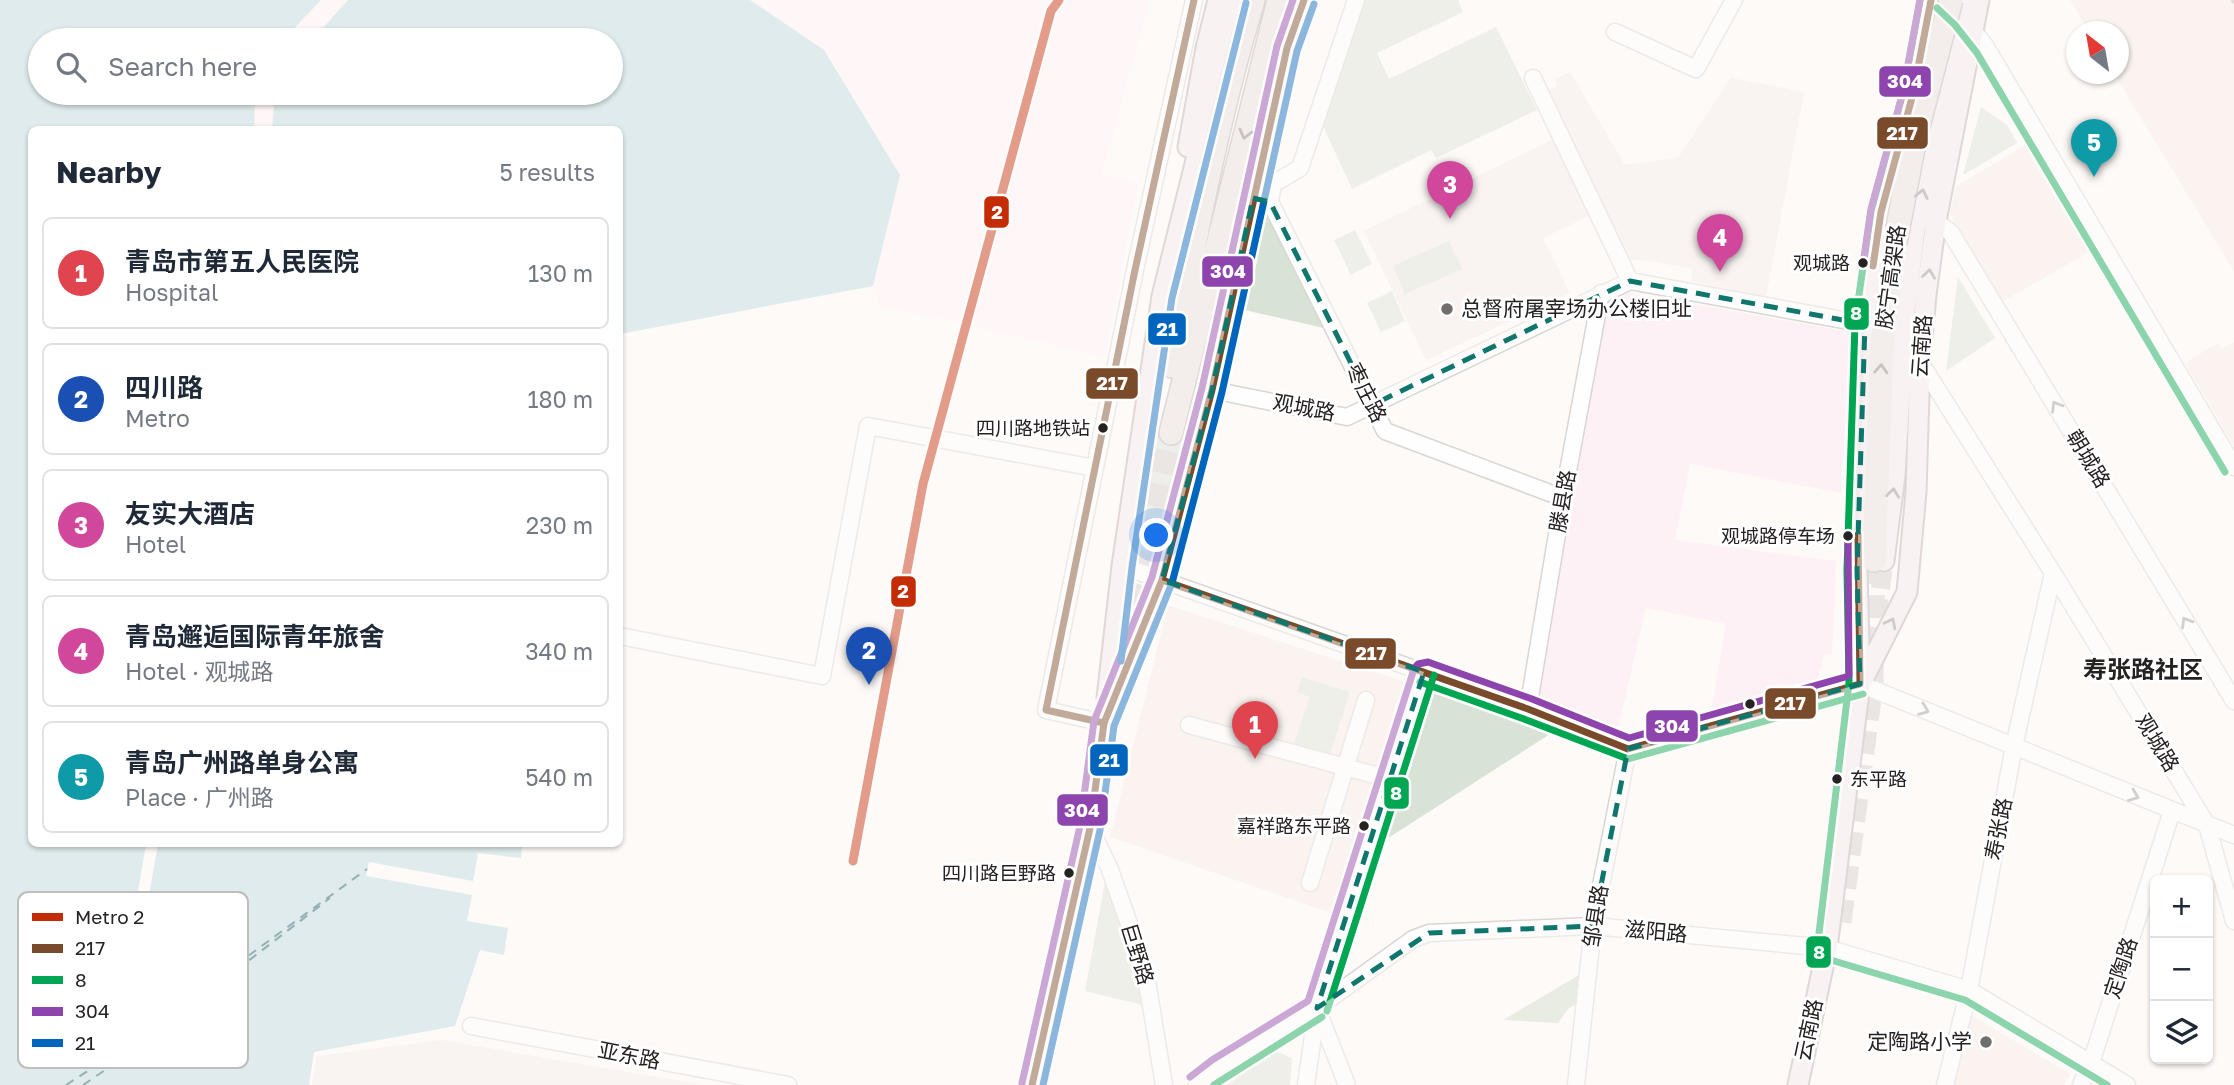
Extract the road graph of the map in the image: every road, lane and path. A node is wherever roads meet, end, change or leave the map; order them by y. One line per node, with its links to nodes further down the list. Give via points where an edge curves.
1 (1194, 0): 25 (street)
2 (1218, 0): 16 (main road, via 1188,146)
3 (1236, 0): 16 (main road)
4 (1253, 0): 5 (highway, one-way to 4, via 1166,432 1209,168)
5 (1279, 0)
6 (1304, 0): 15 (main road, via 1287,48)
7 (1356, 0): 15 (street, via 1300,168 1273,184)
8 (1734, 0): 13 (street, via 1696,69)
9 (1931, 0): 20 (main road, 云南路, via 1913,94 1881,212)
10 (1944, 0): 12 (street)
11 (1979, 0): 12 (main road, 云南路)
12 (1963, 12): 17 (main road, 云南路); 24 (street); 27 (main road, one-way to 12, via 1895,475 1915,230); 27 (highway, 胶宁高架路, one-way to 12, bridge, via 1882,344 1895,243 1915,138)
13 (1615, 32)
14 (1532, 78): 18 (street)
15 (1261, 200): 22 (main road); 23 (street, 枣庄路)
16 (1181, 221): 28 (main road, via 1162,296)
17 (1936, 221): 21 (main road, 云南路, one-way to 17); 35 (street, 朝城路, one-way to 17, via 1951,233)
18 (1630, 281): 19 (street, 观城路); 20 (street)
19 (1601, 293): 23 (street, 观城路); 26 (street, 滕县路)
20 (1865, 324): 33 (main road, 云南路, via 1857,570)
21 (1920, 362): 29 (street, 观城路); 33 (main road, 云南路, one-way to 21, via 1907,592)
22 (1213, 390): 23 (street, 观城路, via 1347,417); 30 (main road)
23 (1372, 405): 26 (street, 枣庄路, via 1385,431)
24 (2234, 467)
25 (1095, 468): 31 (street, via 867,426 822,676); 37 (street, via 1046,710)
26 (1563, 498): 36 (street, 滕县路)
27 (1879, 560)
28 (1122, 566): 30 (street); 37 (main road)
29 (2053, 573): 39 (street, 寿张路); 44 (street, 观城路)
30 (1162, 580): 32 (street); 37 (main road)
31 (623, 637)
32 (1424, 672): 36 (street); 42 (street)
33 (1860, 684): 39 (street, one-way to 39); 40 (street); 50 (main road, 云南路)
34 (1366, 700): 41 (street)
35 (2234, 701)
36 (1528, 709): 40 (street)
37 (1104, 723): 45 (main road)
38 (1189, 725): 41 (street)
39 (2014, 747): 43 (street, one-way to 43); 51 (street, 寿张路)
40 (1628, 749): 49 (street, 邹县路)
41 (1345, 766): 42 (street); 47 (street)
42 (1390, 779): 52 (street)
43 (2172, 811): 44 (street); 54 (street, 定陶路)
44 (2207, 825): 46 (street); 48 (street, 观城路)
45 (1090, 828): 56 (main road); 57 (street, 巨野路, via 1109,867 1145,969)
46 (2234, 835)
47 (1310, 883)
48 (2234, 921)
49 (1593, 926): 50 (street, 滋阳路); 52 (street, 滋阳路, via 1429,933 1413,939); 61 (street, 邹县路)
50 (1827, 948): 51 (street, 滋阳路); 62 (main road, 云南路)
51 (1969, 990): 54 (street, 滋阳路); 63 (street, 寿张路)
52 (1317, 1009): 58 (street, 滋阳路); 59 (street); 60 (street)
53 (471, 1026): 55 (street, 亚东路)
54 (2091, 1063): 64 (street, 定陶路); 65 (street, 滋阳路)
55 (786, 1085)
56 (1032, 1085)
57 (1164, 1085)
58 (1197, 1085)
59 (1306, 1085)
60 (1347, 1085)
61 (1576, 1085)
62 (1798, 1085)
63 (1945, 1085)
64 (2081, 1085)
65 (2127, 1085)

